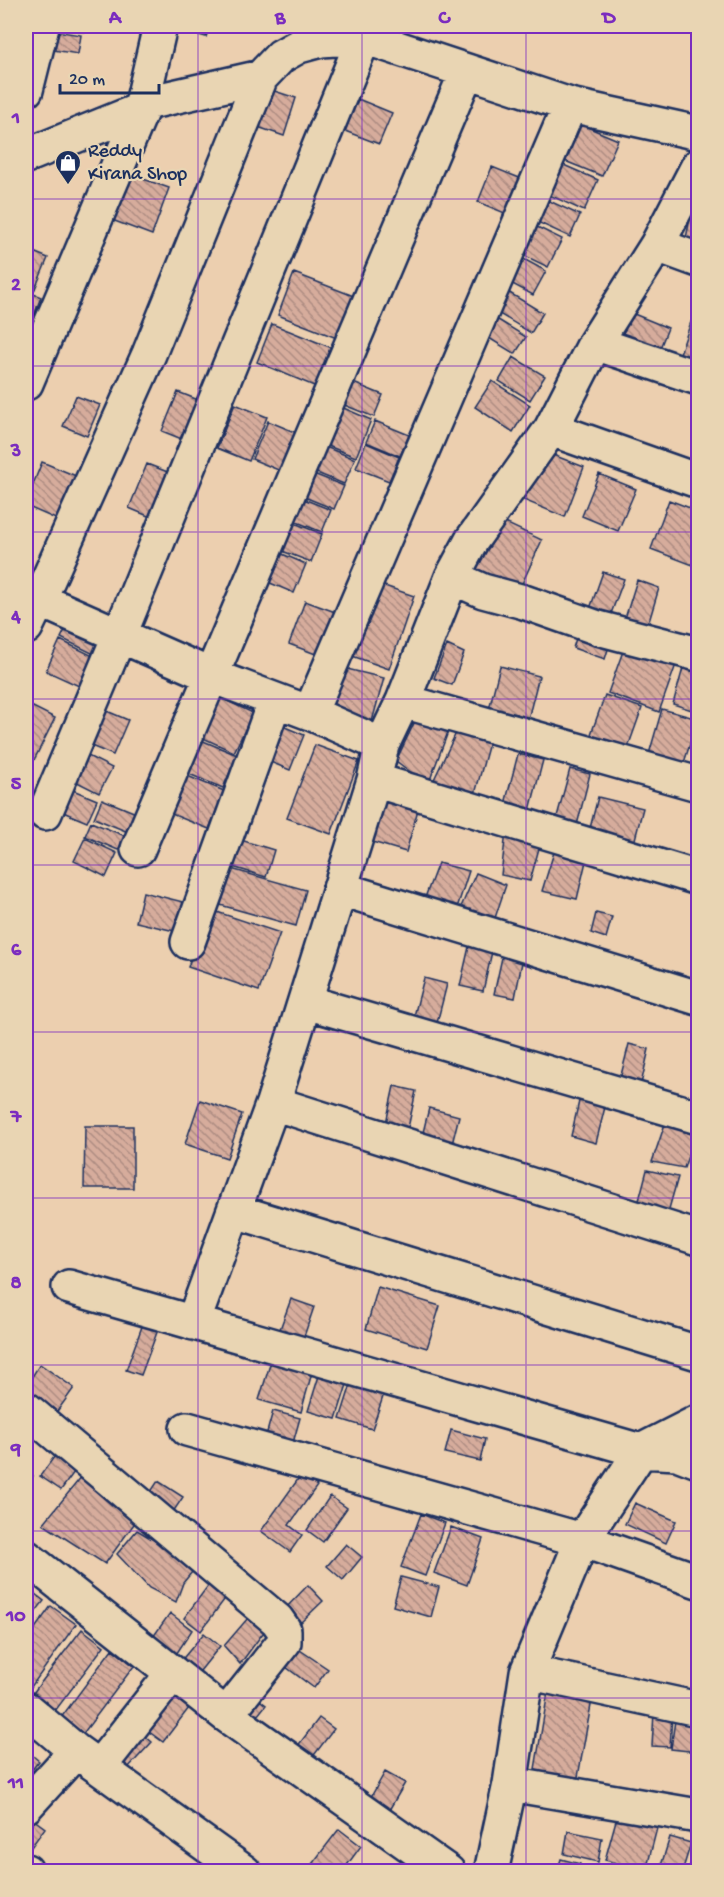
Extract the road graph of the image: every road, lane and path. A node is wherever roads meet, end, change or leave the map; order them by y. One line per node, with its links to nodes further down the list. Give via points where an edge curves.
1 (42, 26): 6 (street)
2 (160, 26): 8 (street)
3 (363, 37): 4 (street); 5 (street, via 298,46 281,56); 21 (street)
4 (467, 71): 7 (street); 23 (street)
5 (261, 77): 8 (street); 20 (street, via 148,354)
6 (26, 90)
7 (570, 105): 9 (street); 26 (street)
8 (142, 106): 10 (street); 16 (street)
9 (699, 133)
10 (26, 156)
11 (699, 166): 12 (street)
12 (657, 245): 13 (street); 14 (street)
13 (699, 260)
14 (595, 343): 15 (street); 17 (street)
15 (699, 378)
16 (26, 383)
17 (551, 429): 18 (street); 19 (street, via 472,540)
18 (699, 481)
19 (452, 577): 22 (street, via 598,628); 25 (street)
20 (30, 607): 21 (street)
21 (120, 634): 23 (street); 30 (street)
22 (699, 654)
23 (212, 676): 24 (street); 31 (street)
24 (275, 700): 26 (street); 34 (street)
25 (403, 701): 27 (street); 29 (street)
26 (310, 713): 27 (street)
27 (382, 745): 28 (street)
28 (374, 780): 32 (street); 33 (street)
29 (699, 784)
30 (45, 813)
31 (138, 849)
32 (699, 878)
33 (341, 889): 35 (street); 36 (street)
34 (188, 942)
35 (699, 998)
36 (306, 1002): 37 (street); 38 (street)
37 (273, 1103): 39 (street); 40 (street)
38 (699, 1117)
39 (235, 1211): 42 (street); 43 (street)
40 (699, 1238)
41 (69, 1287): 42 (street)
42 (193, 1323): 47 (street)
43 (699, 1353)
44 (26, 1408): 56 (street, via 277,1620 284,1630 284,1642)
45 (699, 1422): 47 (street)
46 (187, 1429): 49 (street)
47 (641, 1451): 48 (street, via 677,1452); 49 (street)
48 (699, 1461)
49 (582, 1540): 51 (street); 52 (street)
50 (26, 1557): 53 (street)
51 (699, 1581)
52 (527, 1672): 55 (street); 58 (street)
53 (173, 1673): 56 (street); 57 (street)
54 (26, 1709): 57 (street)
55 (699, 1709)
56 (226, 1714): 62 (street)
57 (88, 1759): 59 (street); 61 (street)
58 (510, 1784): 60 (street); 63 (street)
59 (26, 1806)
60 (699, 1816)
61 (244, 1872)
62 (448, 1872)
63 (491, 1872)

